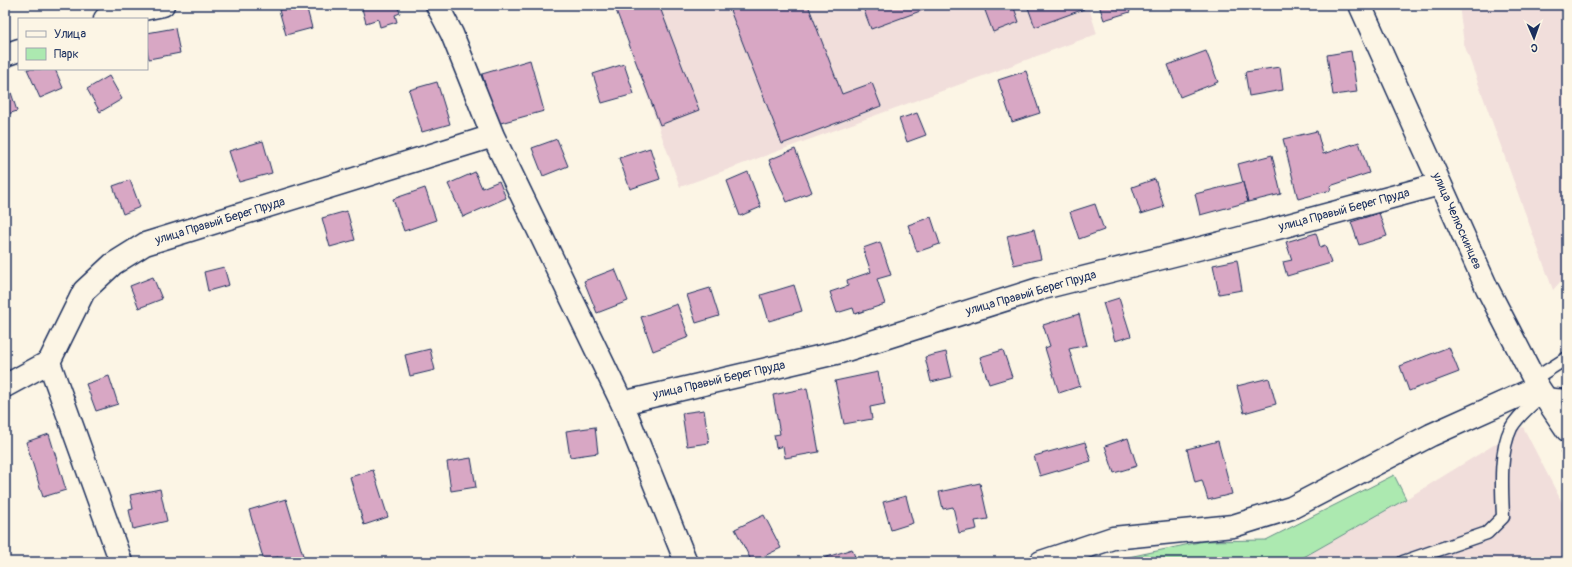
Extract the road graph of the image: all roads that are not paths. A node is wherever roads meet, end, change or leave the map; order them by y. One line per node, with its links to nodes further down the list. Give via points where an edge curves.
1 (163, 5): 4 (street)
2 (437, 5): 7 (street, via 452,34)
3 (1360, 5): 8 (street, улица Челюскинцев)
4 (108, 18)
5 (18, 50): 6 (street)
6 (5, 55)
7 (493, 136): 10 (street, улица Правый Берег Пруда, via 145,244 113,264 84,291); 14 (street)
8 (1440, 184): 12 (street, улица Челюскинцев, via 1487,288); 14 (street, улица Правый Берег Пруда, via 1039,289 840,352)
9 (1567, 358): 12 (lane)
10 (50, 362): 11 (street); 16 (street)
11 (5, 386)
12 (1538, 387): 13 (lane); 15 (street, улица Челюскинцев); 18 (street, via 1431,435 1291,508 1233,526 1113,538); 19 (lane, via 1511,429 1503,459 1502,516 1487,533)
13 (1567, 396)
14 (622, 403): 17 (street)
15 (1567, 430)
16 (121, 562)
17 (686, 562)
18 (1041, 562)
19 (1403, 562)

